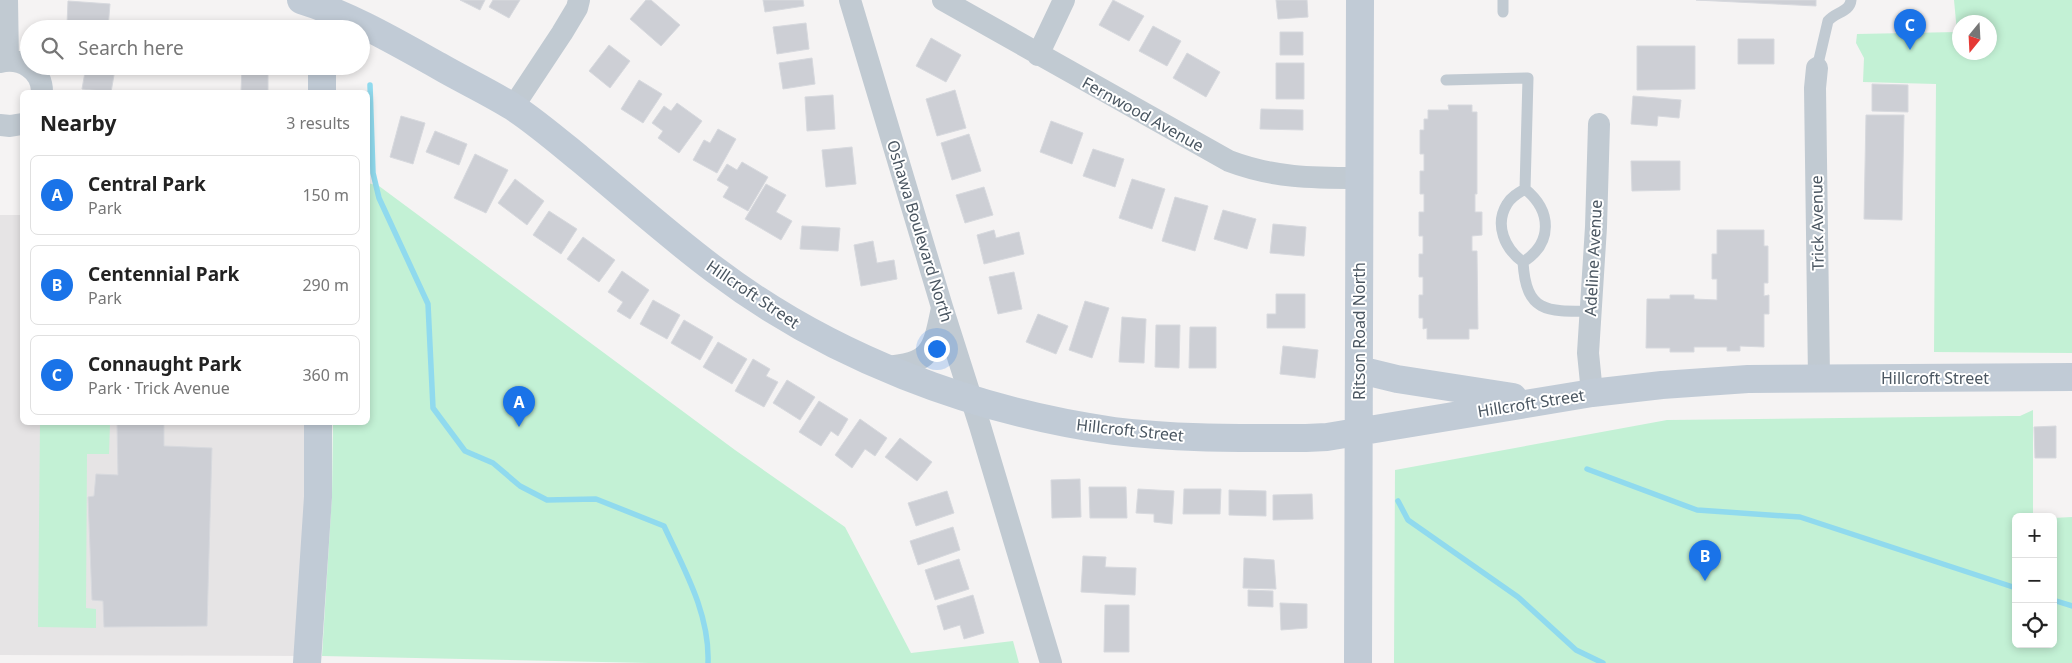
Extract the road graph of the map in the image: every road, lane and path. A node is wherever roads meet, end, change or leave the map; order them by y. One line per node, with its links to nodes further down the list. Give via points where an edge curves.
1 (7, 0): 14 (street)
2 (579, 0): 22 (street, via 562,33)
3 (850, 0): 29 (street, Oshawa Boulevard North)
4 (943, 0): 13 (street, Fernwood Avenue)
5 (1064, 0): 13 (street)
6 (1360, 0): 26 (street, Ritson Road North)
7 (1502, 0): 10 (lane)
8 (1851, 0): 16 (lane, via 1846,10 1828,21)
9 (316, 9): 11 (street, Hillcroft Street)
10 (1503, 12)
11 (345, 20)
12 (370, 30): 22 (street, Hillcroft Street)
13 (1038, 55): 26 (street, Fernwood Avenue, via 1229,161 1272,174)
14 (4, 61): 15 (street)
15 (20, 62)
16 (1817, 68): 34 (street, Trick Avenue)
17 (37, 75): 20 (street)
18 (322, 75): 21 (street)
19 (1446, 80): 27 (lane, via 1528,78)
20 (42, 90)
21 (322, 90)
22 (513, 108): 31 (street, Hillcroft Street, via 753,297)
23 (20, 124): 25 (street)
24 (1599, 124): 30 (street, Adeline Avenue)
25 (0, 125)
26 (1359, 178): 32 (street, Ritson Road North)
27 (1525, 189): 28 (lane, via 1536,199 1544,215 1545,230 1543,243); 28 (lane, via 1507,204 1502,223 1508,249)
28 (1523, 262): 30 (lane, via 1527,292 1540,304 1556,312)
29 (942, 307): 31 (street, via 936,340 928,352 906,366); 36 (street, Oshawa Boulevard North)
30 (1590, 311): 35 (street, Adeline Avenue, via 1588,353)
31 (883, 367): 36 (street, Hillcroft Street)
32 (1360, 370): 37 (street, via 1407,381); 39 (street, Ritson Road North)
33 (2072, 377): 34 (street, Hillcroft Street)
34 (1818, 378): 35 (street, Hillcroft Street, via 1748,379)
35 (1592, 392): 37 (street, Hillcroft Street)
36 (972, 399): 39 (street, Hillcroft Street, via 1069,423 1163,436 1306,438); 41 (street, Oshawa Boulevard North)
37 (1550, 400): 39 (street, Hillcroft Street)
38 (318, 425): 40 (street, via 318,497)
39 (1359, 432): 42 (street, Ritson Road North)
40 (307, 663)
41 (1051, 663)
42 (1358, 663)

